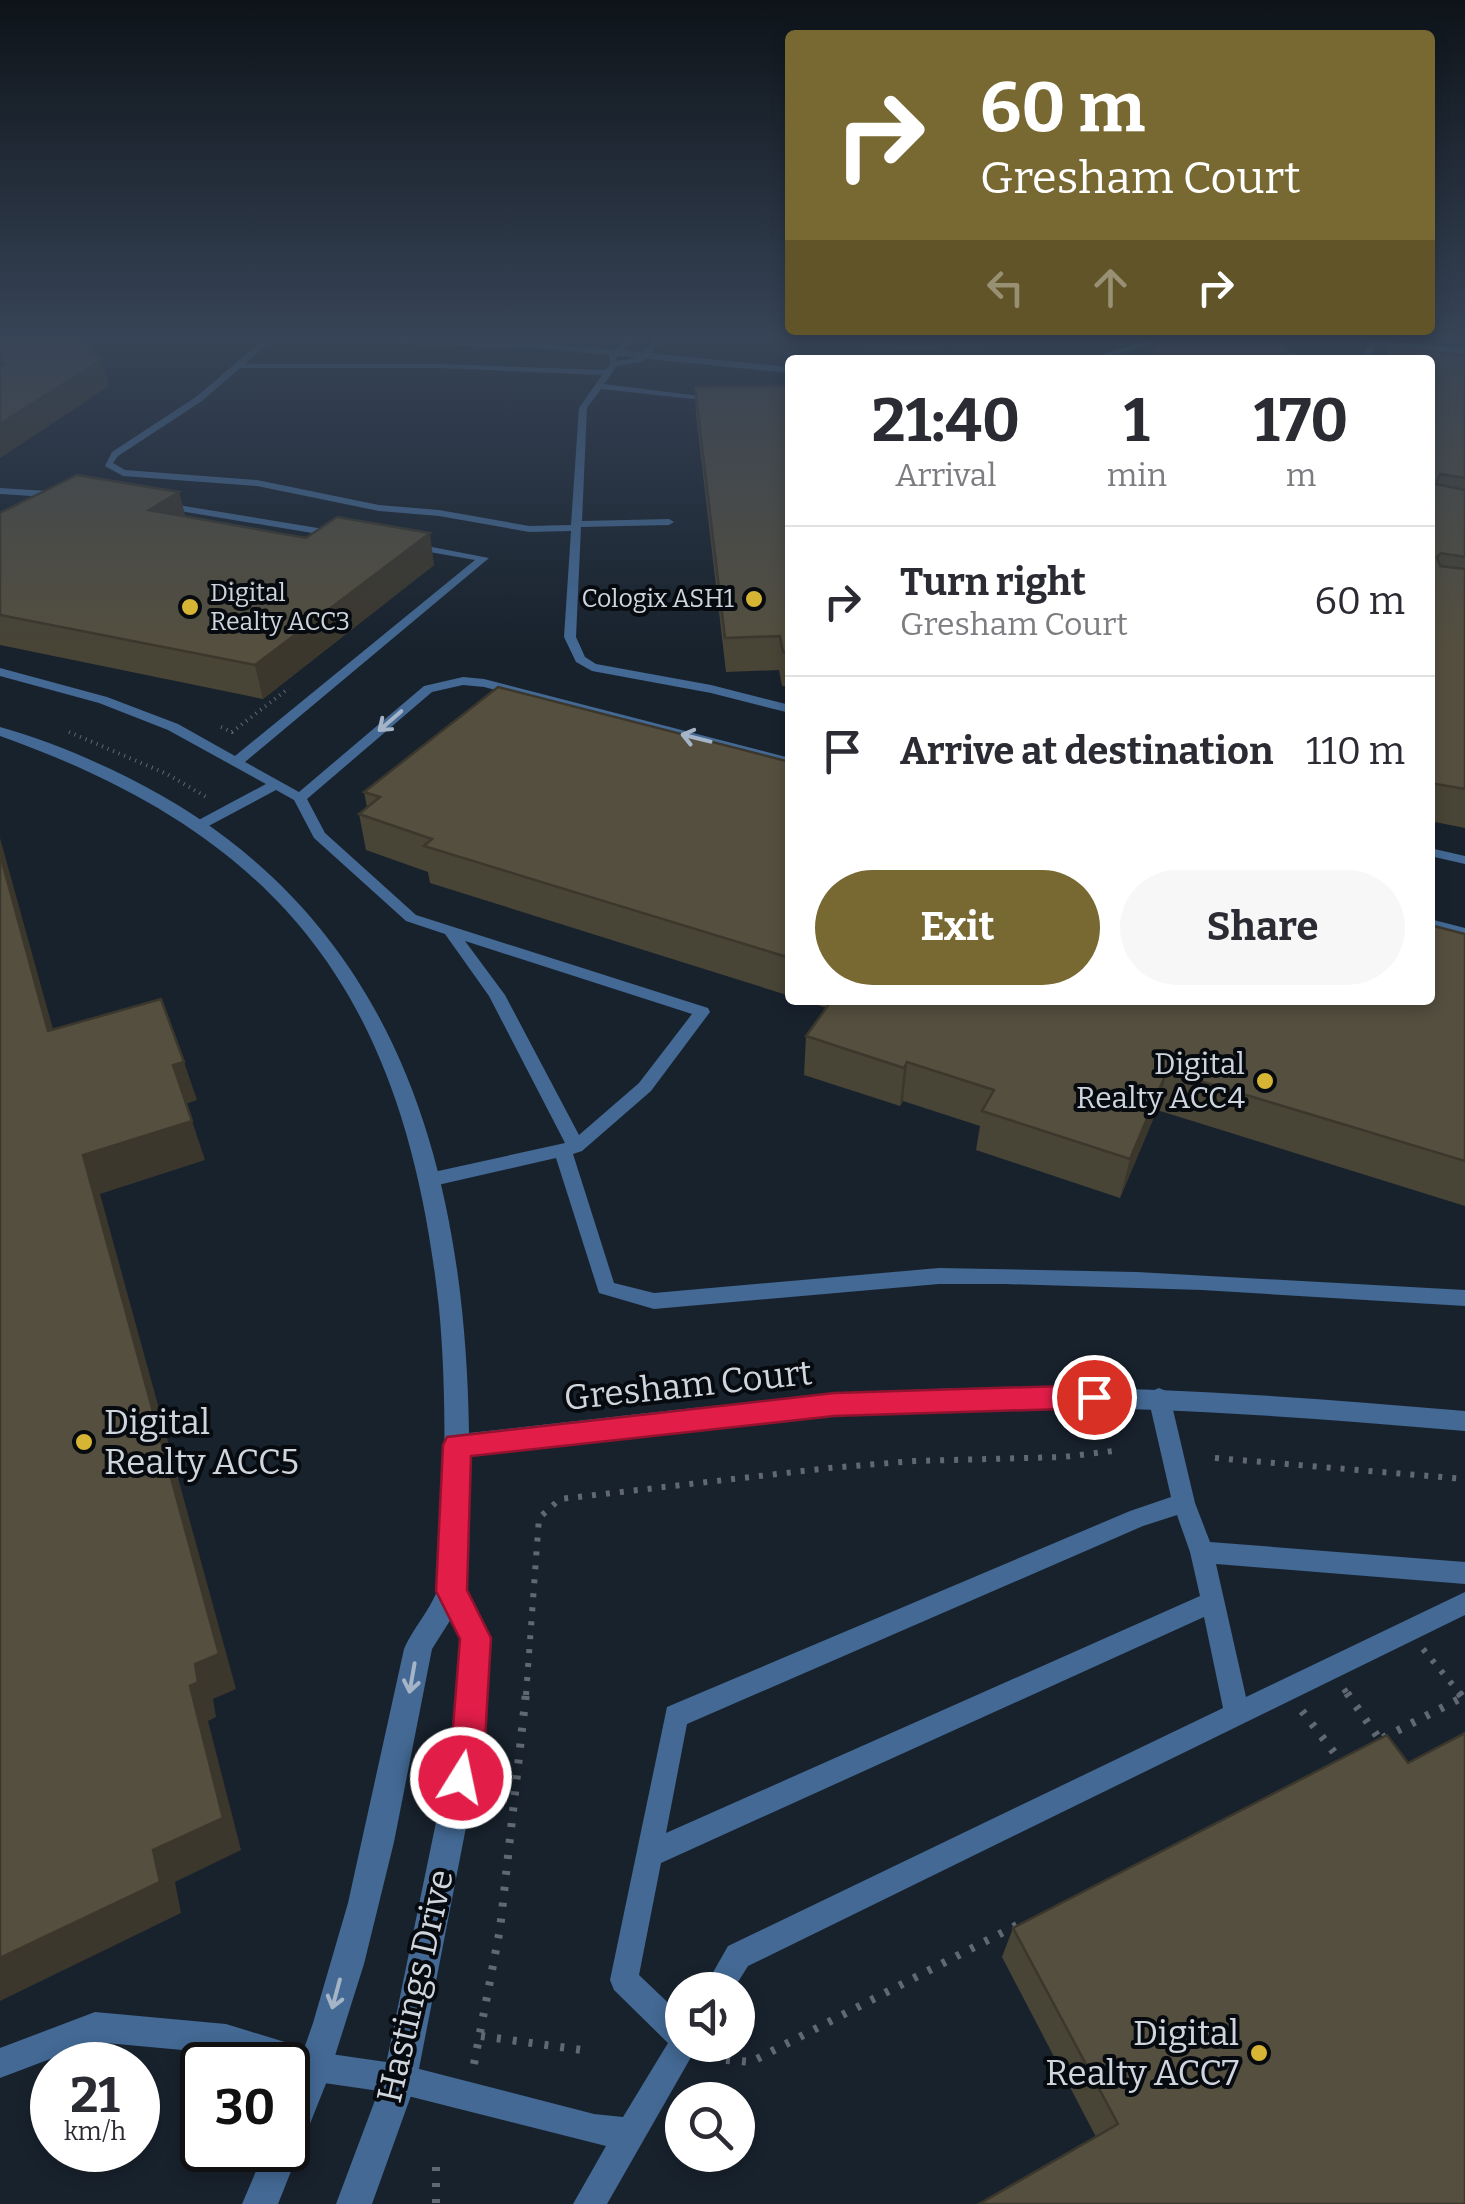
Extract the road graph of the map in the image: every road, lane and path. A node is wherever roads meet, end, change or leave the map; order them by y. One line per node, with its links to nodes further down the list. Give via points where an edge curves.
1 (135, 442): 7 (lane, via 108,464 124,473 257,482 529,529)
2 (581, 442): 7 (lane)
3 (2, 492): 4 (lane)
4 (72, 495)
5 (140, 502): 8 (lane)
6 (669, 522): 7 (lane)
7 (577, 526): 12 (lane, via 570,637 580,659 613,673)
8 (353, 536)
9 (392, 543): 15 (lane, via 484,558)
10 (0, 672): 15 (lane, via 120,707)
11 (295, 684): 13 (path, via 232,732)
12 (785, 708)
13 (215, 725)
14 (0, 731): 19 (street, via 123,781)
15 (238, 761): 17 (lane)
16 (785, 761): 18 (lane, one-way to 18, via 463,681 428,689)
17 (277, 784): 18 (lane); 19 (lane)
18 (300, 798): 23 (lane, via 320,835 411,918)
19 (198, 826): 26 (street, via 258,873 335,957 387,1053)
20 (1435, 853): 21 (lane)
21 (1465, 860)
22 (1435, 925): 24 (lane)
23 (451, 932): 25 (lane, via 496,995); 25 (lane, via 702,1012 645,1087)
24 (1465, 933)
25 (570, 1148): 26 (lane); 27 (lane, via 606,1288 654,1301 986,1275)
26 (428, 1180): 30 (street, via 452,1316)
27 (1465, 1298)
28 (1159, 1397): 29 (street, Gresham Court); 30 (street, Gresham Court, via 834,1404); 34 (lane)
29 (1465, 1421)
30 (457, 1445): 37 (street)
31 (1112, 1451): 54 (path, via 720,1478 577,1494 546,1507 539,1518 514,1847)
32 (1215, 1458): 33 (path)
33 (1465, 1479)
34 (1184, 1503): 35 (lane); 50 (lane, via 676,1716)
35 (1202, 1552): 36 (lane); 38 (lane)
36 (1465, 1573)
37 (451, 1591): 60 (street, one-way to 60, via 419,1639 394,1778); 61 (street, Hastings Drive, via 476,1638 468,1740)
38 (1212, 1602): 44 (lane); 50 (lane)
39 (1465, 1603): 40 (lane)
40 (1409, 1631): 41 (lane); 43 (path)
41 (1330, 1670): 42 (lane); 45 (path)
42 (1286, 1691): 44 (lane); 48 (path)
43 (1464, 1697): 45 (path)
44 (1237, 1716): 52 (lane, via 738,1956)
45 (1380, 1740): 46 (path)
46 (1366, 1746)
47 (1353, 1753): 48 (path)
48 (1340, 1760): 49 (path)
49 (1322, 1769)
50 (648, 1855): 53 (lane, via 624,1980)
51 (1028, 1920): 56 (path)
52 (728, 1972)
53 (665, 2020)
54 (480, 2036): 55 (path); 59 (path)
55 (590, 2052)
56 (755, 2060)
57 (673, 2062): 63 (lane)
58 (0, 2063): 60 (lane, via 95,2027 226,2040)
59 (474, 2064)
60 (317, 2067): 61 (lane); 62 (street)
61 (400, 2079): 63 (lane); 67 (street, Hastings Drive)
62 (310, 2084)
63 (629, 2133): 69 (lane)
64 (436, 2167): 68 (path)
65 (273, 2172): 66 (street)
66 (260, 2204)
67 (354, 2204)
68 (436, 2204)
69 (589, 2204)

